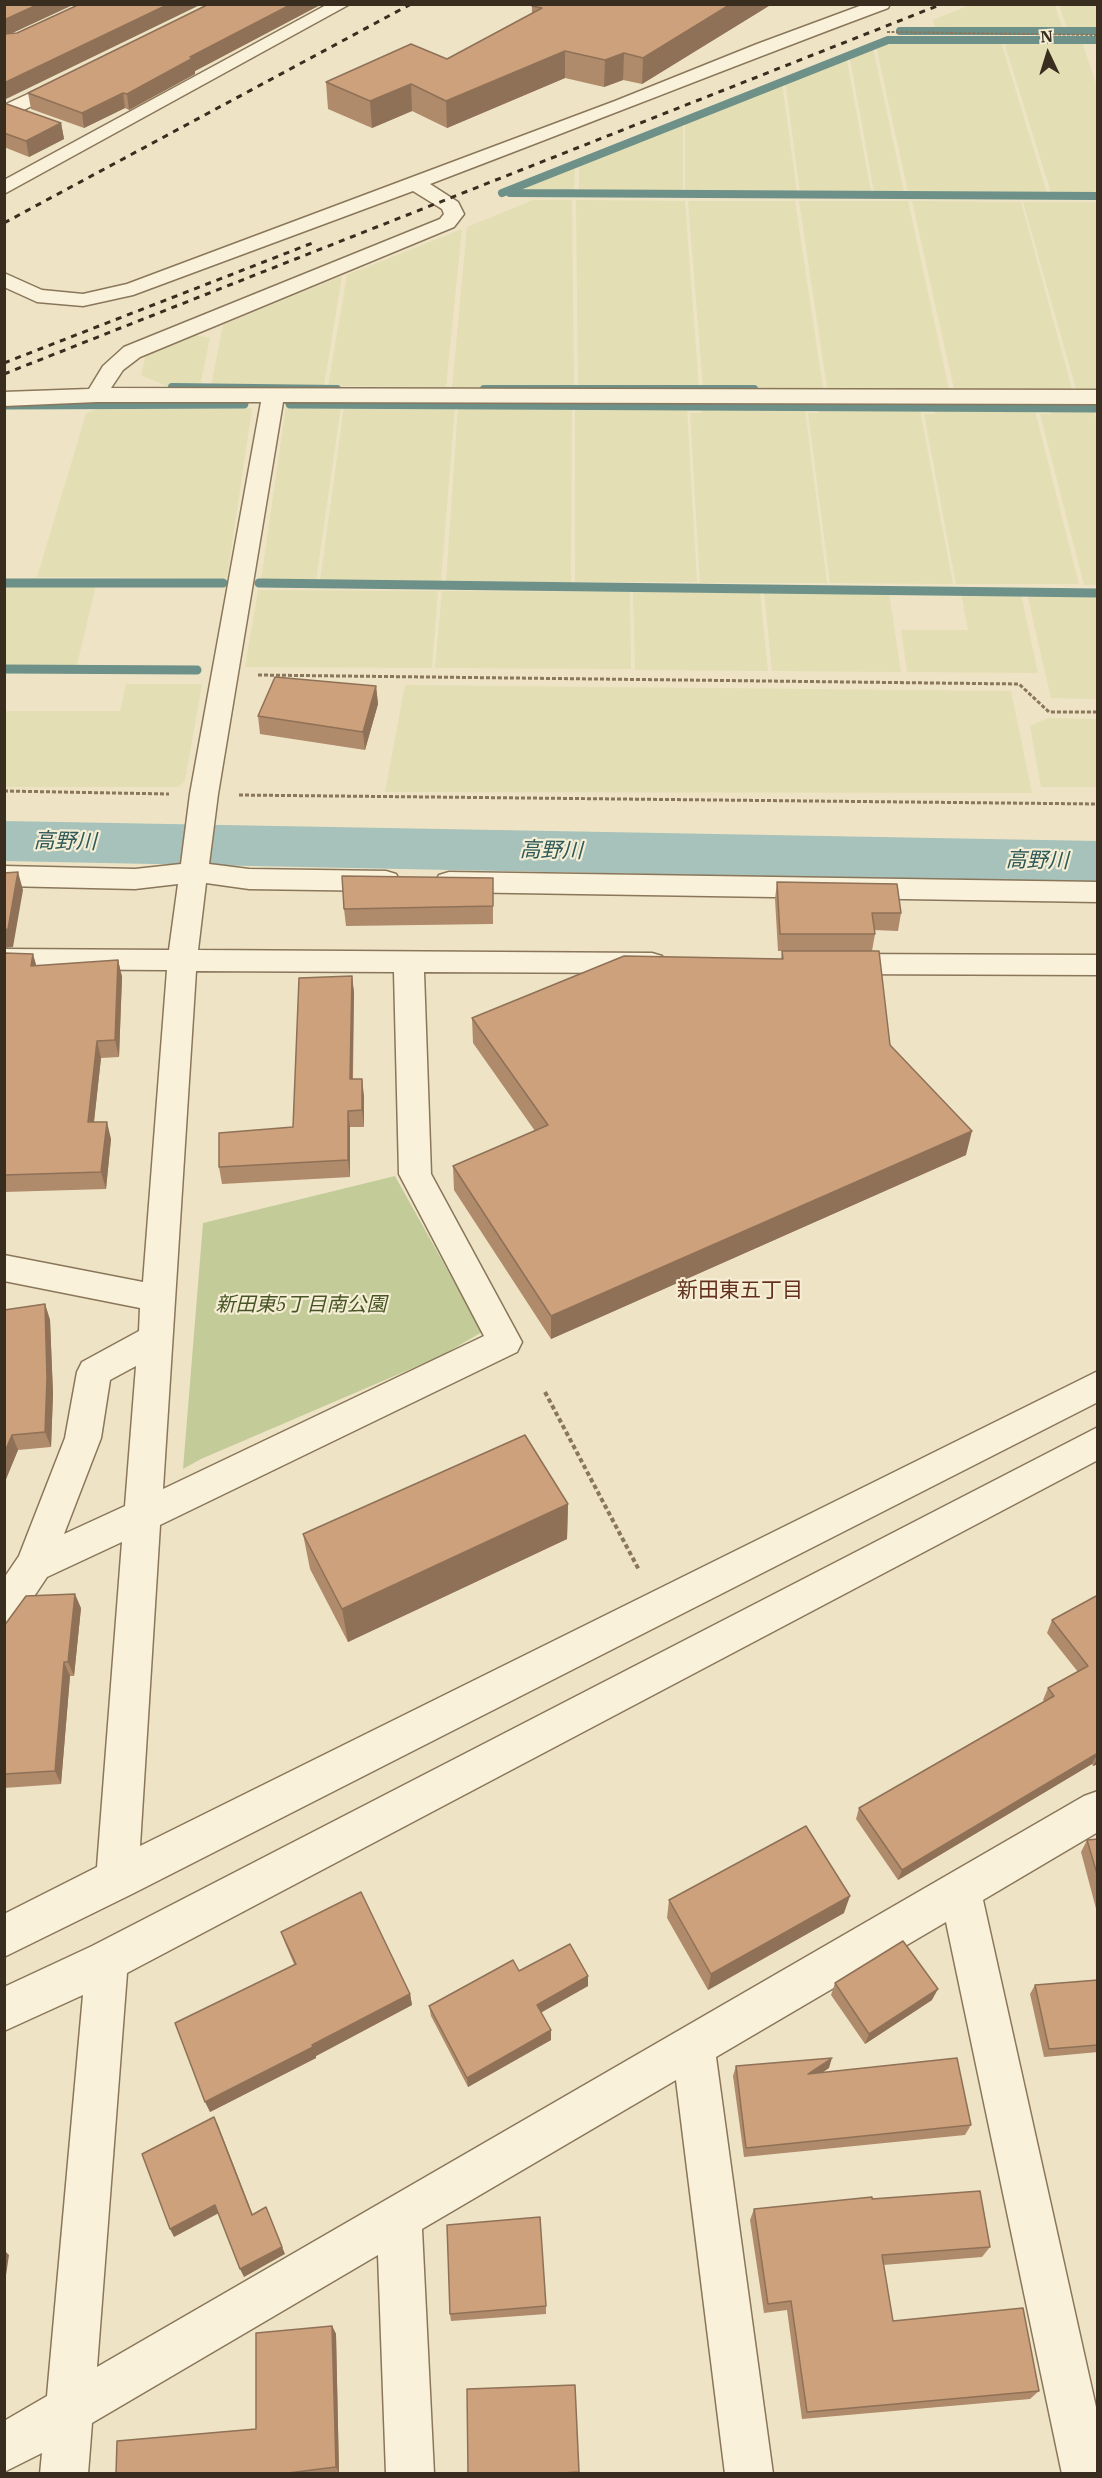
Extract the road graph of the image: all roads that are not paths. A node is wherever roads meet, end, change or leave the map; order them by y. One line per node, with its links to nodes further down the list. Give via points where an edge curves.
1 (882, 4): 8 (street)
2 (330, 6): 7 (street)
3 (84, 73): 4 (street)
4 (7, 109): 5 (street)
5 (30, 117)
6 (71, 132): 7 (street)
7 (92, 140): 9 (street)
8 (414, 183): 10 (street, via 133,289 83,300 37,296); 11 (street, via 451,206 454,214 447,223 132,352 106,374)
9 (4, 188)
10 (4, 279)
11 (97, 395): 12 (street); 14 (street)
12 (273, 396): 13 (street); 15 (street)
13 (1098, 397)
14 (4, 399)
15 (194, 868): 16 (street, via 135,879); 17 (street, via 249,879); 19 (street)
16 (4, 876)
17 (1098, 892)
18 (4, 958): 19 (street)
19 (182, 961): 20 (street); 25 (street)
20 (409, 962): 21 (street); 29 (street, via 415,1174 505,1342)
21 (682, 963)
22 (813, 964): 23 (street)
23 (1098, 965)
24 (4, 1268): 25 (street)
25 (157, 1298): 26 (street)
26 (154, 1339): 29 (street); 30 (street, via 94,1372 83,1438)
27 (1098, 1385): 33 (street)
28 (1098, 1442): 36 (street)
29 (142, 1516): 30 (street); 33 (street)
30 (34, 1565): 31 (street)
31 (4, 1610)
32 (1098, 1810): 34 (street)
33 (117, 1880): 35 (street)
34 (960, 1891): 38 (street); 45 (street)
35 (4, 1936)
36 (107, 1961): 37 (street); 40 (street)
37 (4, 2010)
38 (693, 2046): 39 (street); 44 (street)
39 (399, 2217): 40 (street); 43 (street)
40 (68, 2410): 41 (street); 42 (street)
41 (4, 2448)
42 (64, 2474)
43 (410, 2474)
44 (749, 2474)
45 (1086, 2474)

